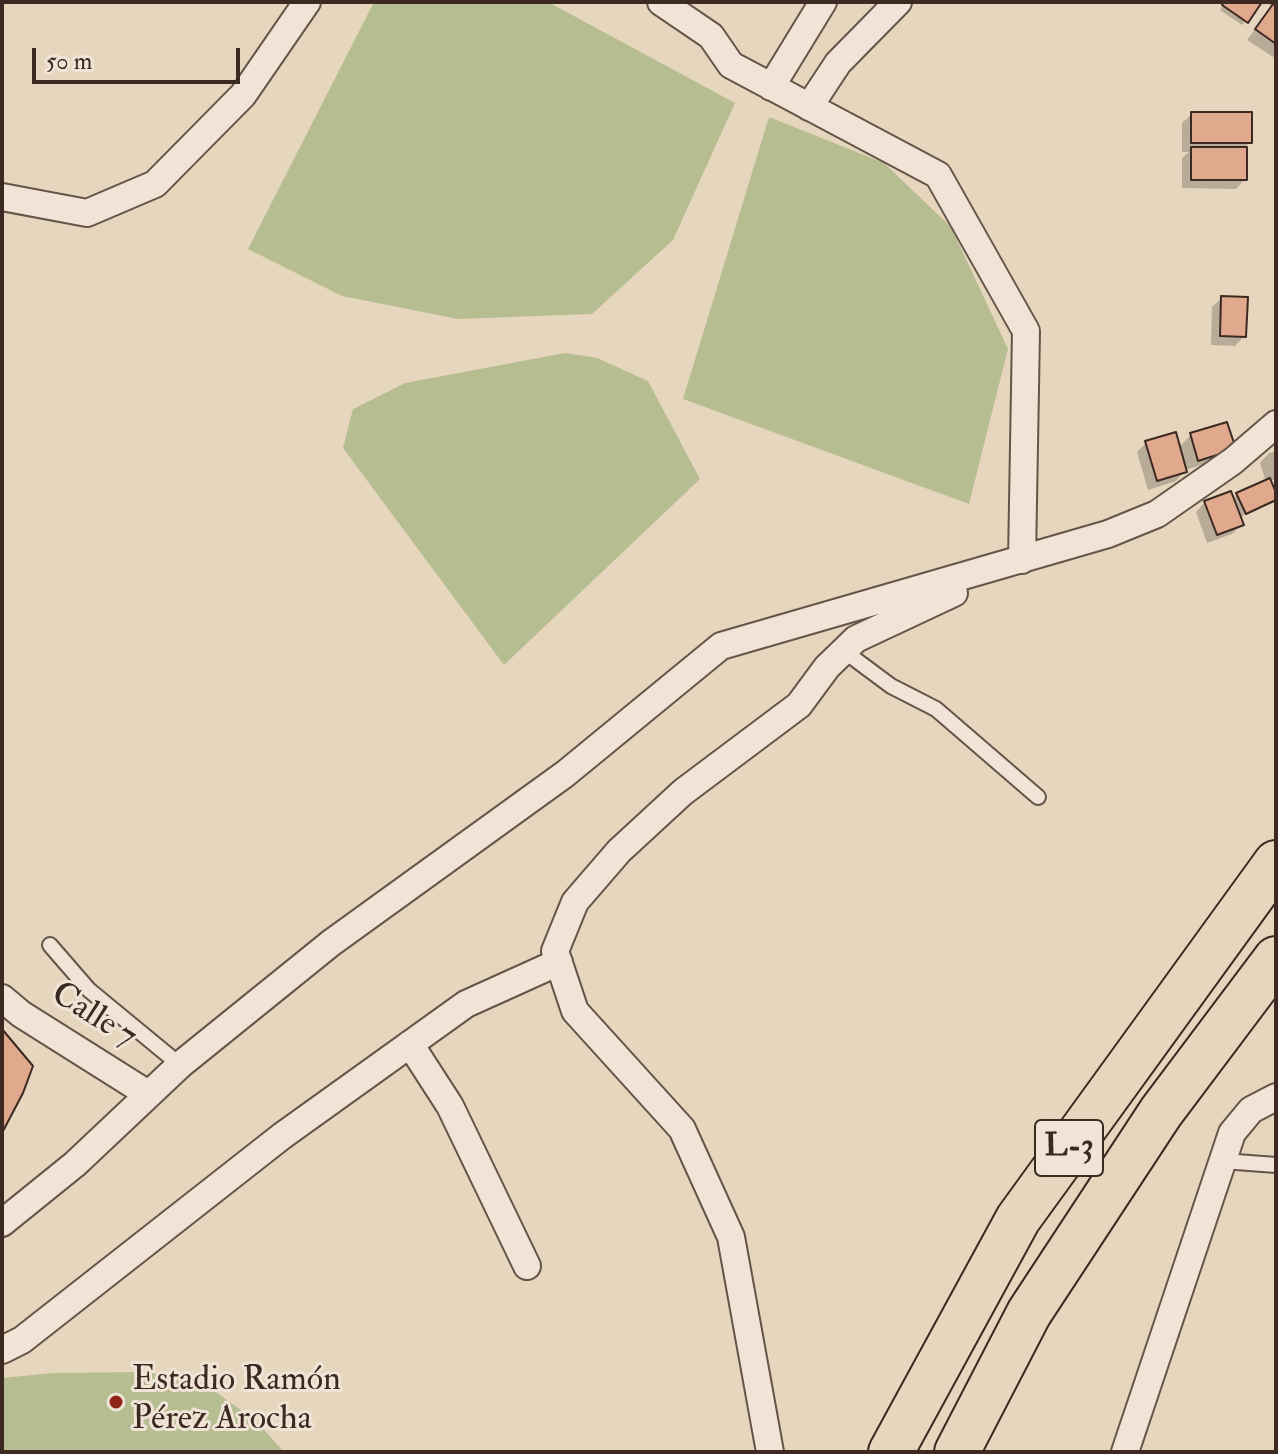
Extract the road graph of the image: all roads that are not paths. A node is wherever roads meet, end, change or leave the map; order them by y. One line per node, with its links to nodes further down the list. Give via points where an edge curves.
1 (307, 2): 7 (street, via 243,95 155,184 87,213)
2 (661, 2): 5 (street, via 711,36 731,65)
3 (823, 2): 5 (street)
4 (898, 2): 6 (street, via 838,63)
5 (771, 87): 6 (street)
6 (809, 107): 9 (street, via 938,175 1026,331)
7 (2, 197)
8 (1276, 424): 9 (street, via 1157,514)
9 (1022, 560): 10 (street, via 856,639); 18 (street, via 721,646 565,774 331,943)
10 (844, 651): 11 (lane, via 891,686 936,709); 15 (street, via 799,705 683,792 619,851 575,902 555,951)
11 (1038, 797)
12 (1276, 863): 27 (highway, L-3, via 1018,1219)
13 (50, 945): 18 (lane, via 89,990)
14 (1276, 959): 28 (highway, L-3, via 1161,1112 1029,1313)
15 (559, 962): 17 (street, via 466,1004); 26 (street, via 575,1011 682,1129 731,1237)
16 (2, 998): 19 (street, Calle 7)
17 (410, 1044): 24 (street, via 450,1106); 25 (street)
18 (180, 1065): 19 (street)
19 (148, 1094): 23 (street, via 75,1164)
20 (1276, 1097): 21 (street, via 1251,1110 1232,1133)
21 (1223, 1161): 22 (lane); 29 (street)
22 (1276, 1165)
23 (2, 1223)
24 (527, 1266)
25 (2, 1350)
26 (770, 1452)
27 (891, 1452)
28 (957, 1452)
29 (1125, 1452)

